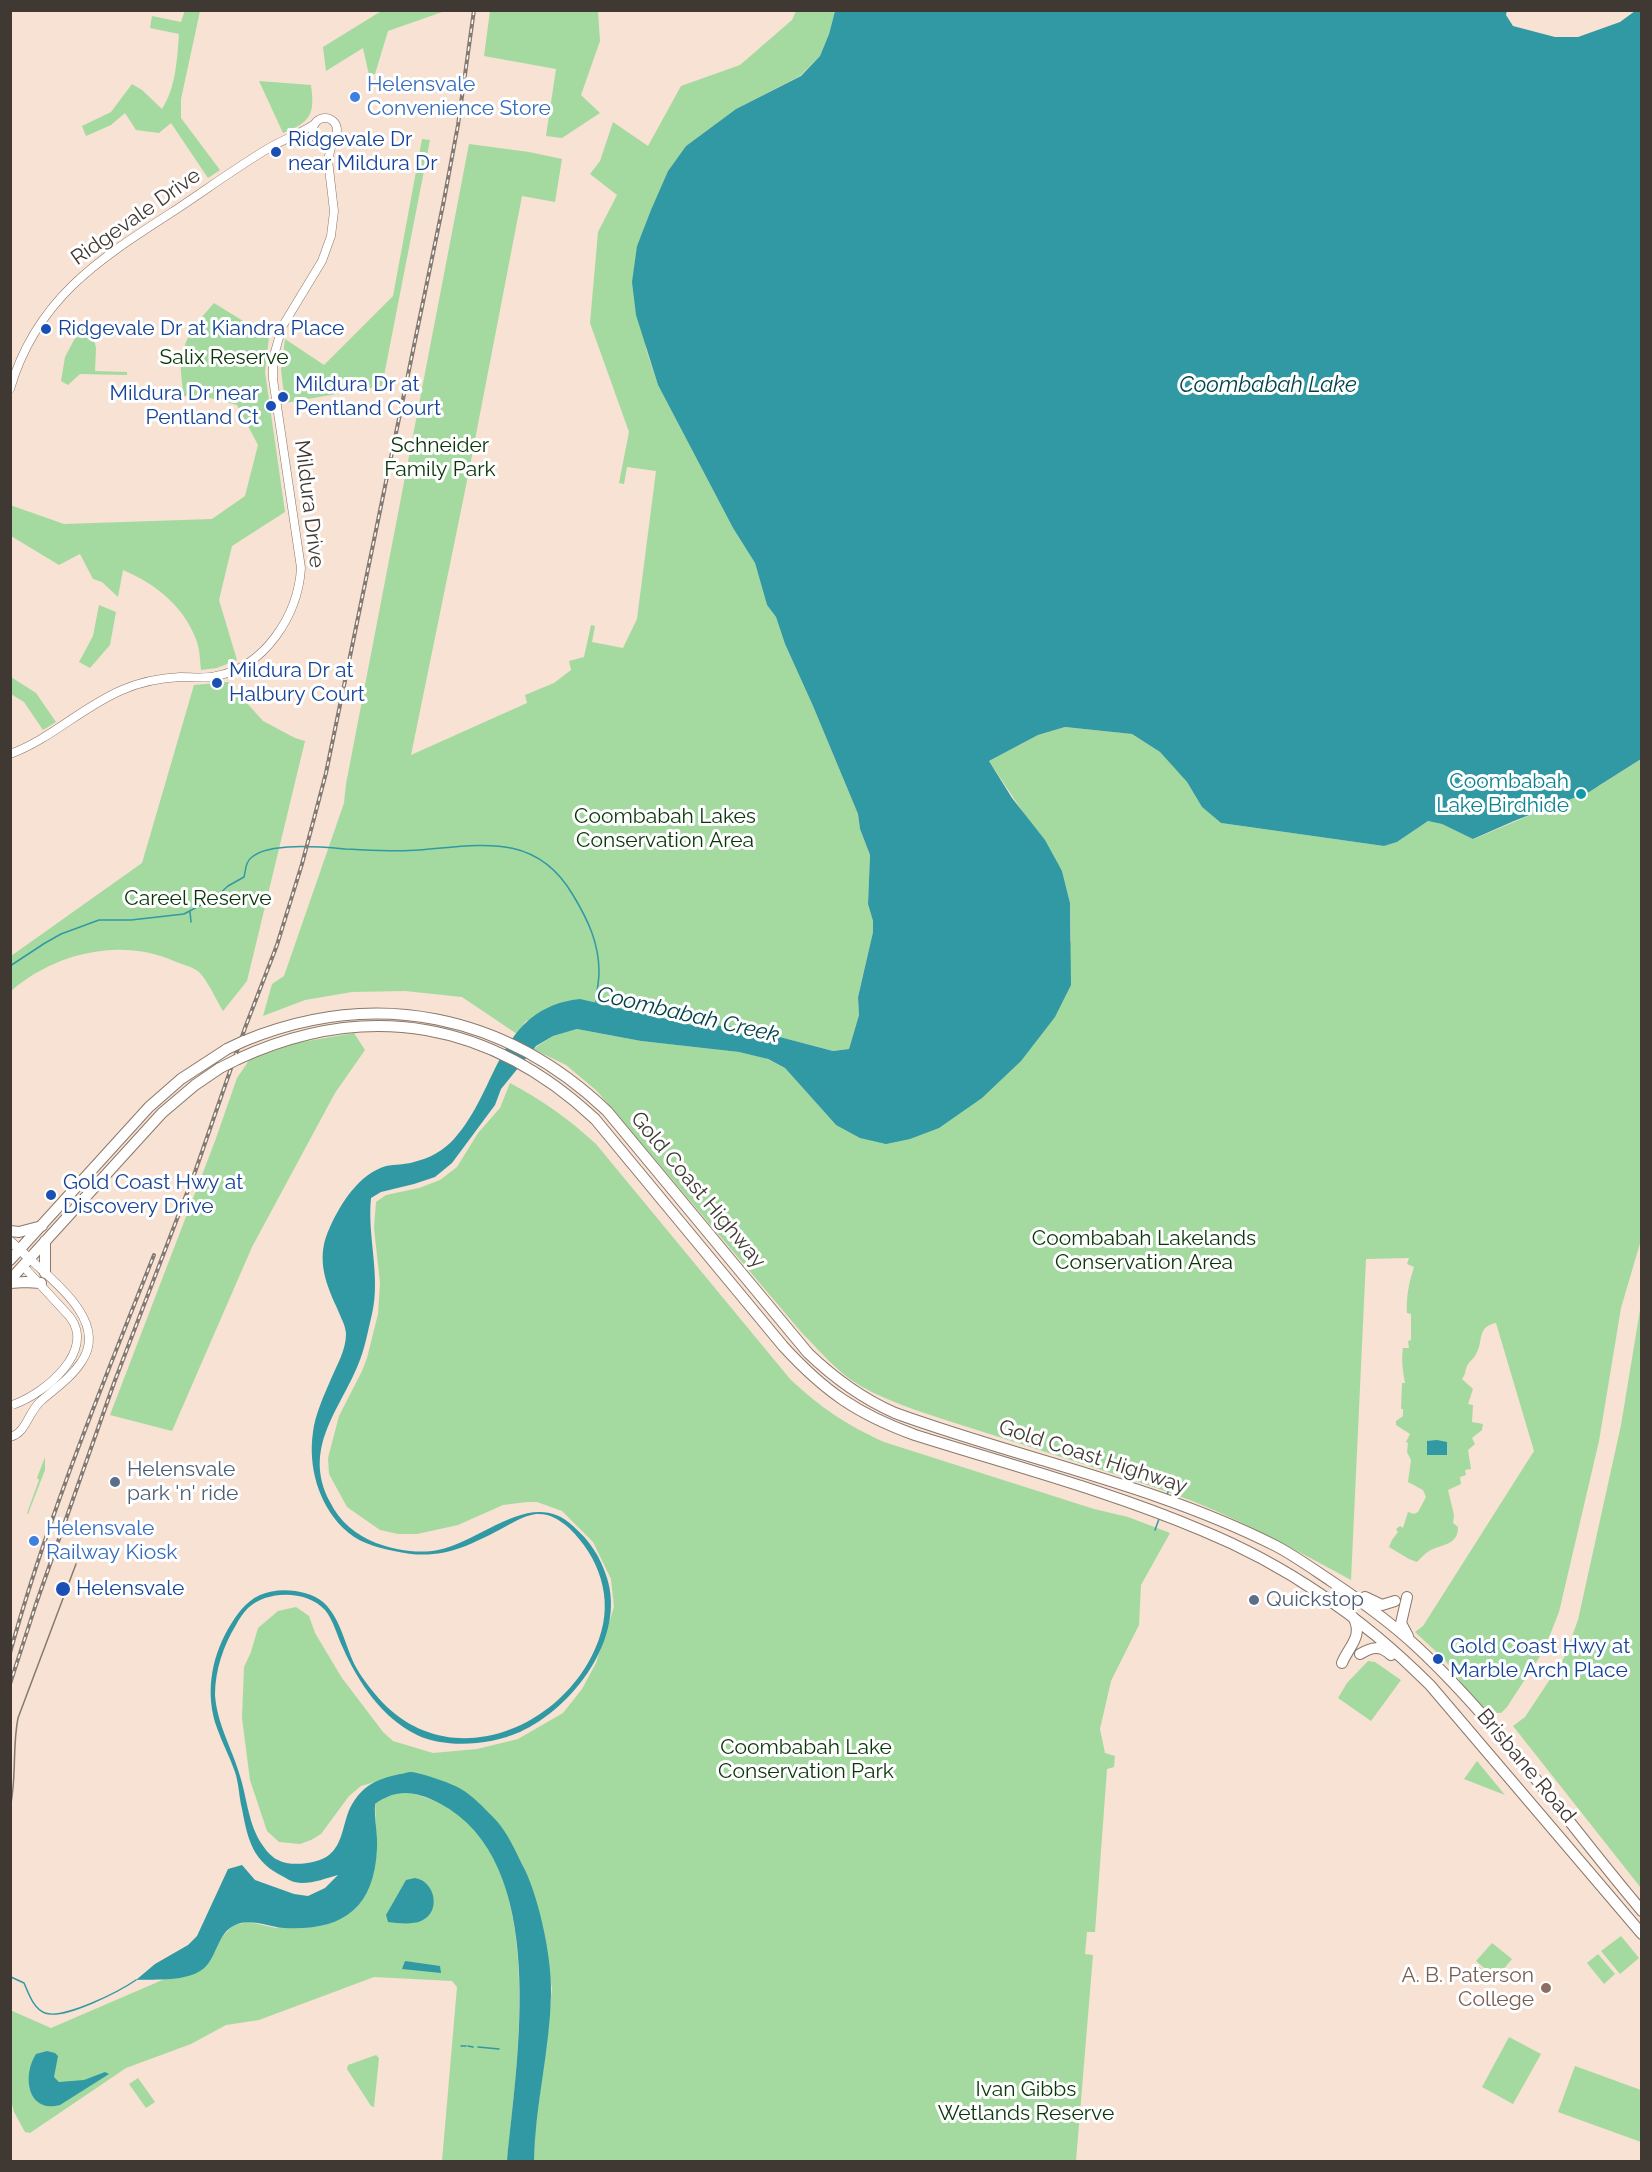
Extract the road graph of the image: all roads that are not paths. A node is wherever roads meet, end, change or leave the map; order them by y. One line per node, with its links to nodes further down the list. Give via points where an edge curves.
1 (313, 125): 2 (street, Ridgevale Drive); 3 (street); 4 (street, via 322,118 333,122 337,129)
2 (295, 136): 3 (street); 6 (street, Ridgevale Drive, via 246,163 82,275 43,320 24,352)
3 (317, 139): 4 (street); 5 (street, Mildura Drive)
4 (333, 139): 5 (street, Mildura Drive)
5 (328, 160): 7 (street, Mildura Drive, via 334,211 331,236 322,261 282,327 273,359 301,568 288,618 276,636 249,662 232,672 203,678 164,678 124,689 41,741)
6 (10, 389)
7 (10, 754)
8 (42, 1226): 9 (highway); 12 (highway, Gold Coast Highway); 19 (highway, Gold Coast Highway, bridge, via 165,1092 227,1049 279,1028 336,1015 411,1015 459,1024 501,1038 539,1058 607,1111 807,1353 839,1382 873,1403 918,1421 1165,1500)
9 (10, 1231)
10 (10, 1241): 12 (main road)
11 (45, 1241): 13 (highway, Gold Coast Highway); 14 (highway); 22 (highway, Gold Coast Highway, bridge, via 162,1113 220,1068 273,1043 331,1029 370,1026 447,1034 493,1049 572,1097 595,1119 783,1346 838,1398 890,1426 1202,1530 1250,1552)
12 (14, 1255): 13 (main road)
13 (27, 1263): 14 (street); 15 (highway, Gold Coast Highway)
14 (43, 1278): 15 (highway); 16 (street, via 73,1321 78,1341 72,1358 52,1380 38,1393); 17 (street, via 81,1311 87,1323 88,1342 82,1362 36,1405)
15 (10, 1282)
16 (13, 1403): 17 (street, via 24,1412)
17 (26, 1421): 18 (street, via 21,1432)
18 (10, 1437)
19 (1279, 1548): 21 (highway, via 1373,1602 1382,1605); 23 (highway, Gold Coast Highway)
20 (1407, 1597): 25 (highway, via 1401,1623)
21 (1395, 1601)
22 (1352, 1616): 24 (highway, Gold Coast Highway); 27 (highway, via 1358,1634)
23 (1383, 1618): 25 (highway, Brisbane Road)
24 (1371, 1632): 28 (highway, Brisbane Road, via 1406,1660)
25 (1411, 1641): 29 (highway, Brisbane Road, via 1493,1728)
26 (1360, 1654): 28 (highway, via 1372,1647 1385,1649)
27 (1342, 1663)
28 (1452, 1709): 30 (highway, Brisbane Road)
29 (1641, 1911)
30 (1641, 1934)

